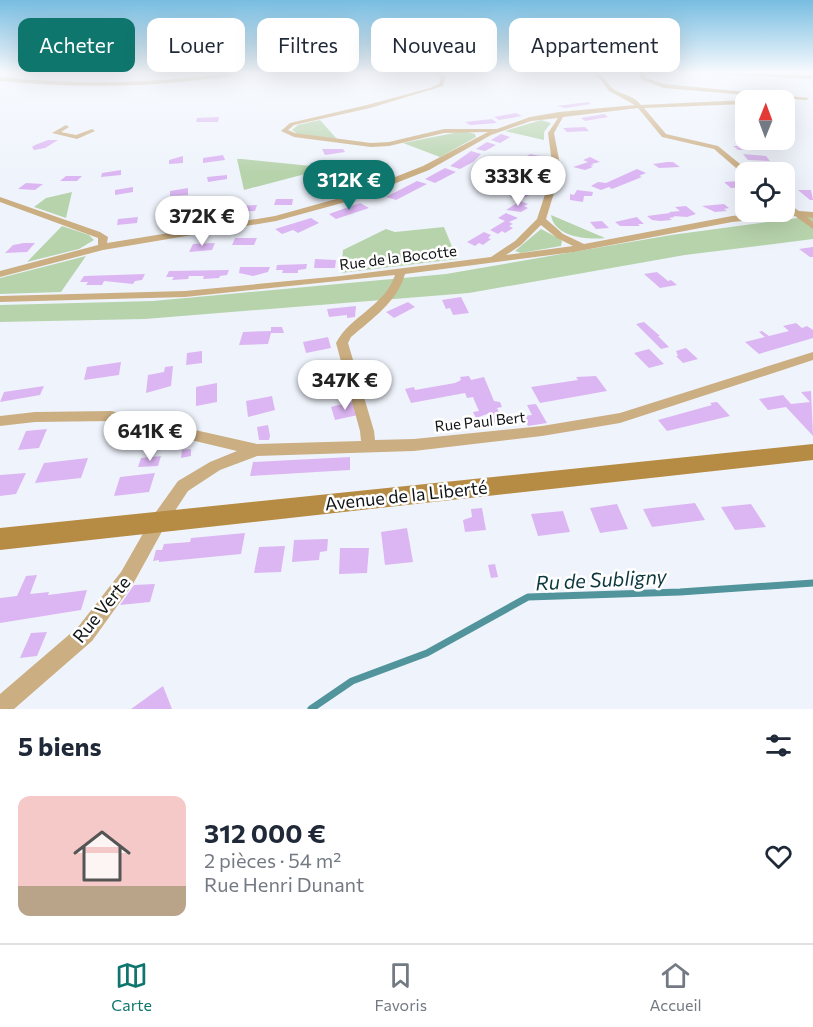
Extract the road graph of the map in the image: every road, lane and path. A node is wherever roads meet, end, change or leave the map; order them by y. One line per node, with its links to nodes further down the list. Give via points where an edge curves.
1 (375, 105): 6 (street, via 292,124 284,131 371,145 444,131)
2 (680, 105): 3 (street)
3 (639, 107): 4 (street); 8 (street, via 664,136 716,147)
4 (559, 114): 6 (street); 12 (street, via 561,118 550,132 557,170)
5 (66, 128): 7 (street, via 55,133 77,137)
6 (498, 130): 14 (street, via 426,168 350,198 276,218)
7 (92, 131)
8 (735, 163)
9 (0, 199): 14 (street, via 97,234 103,237)
10 (797, 213): 11 (street, Rue de la Bocotte); 13 (street); 15 (street, Rue de la Bocotte, via 732,219)
11 (813, 215)
12 (541, 220): 15 (street); 16 (street)
13 (813, 226)
14 (102, 247): 18 (street)
15 (582, 247): 16 (street, Rue de la Bocotte)
16 (494, 260): 17 (street, Rue de la Bocotte)
17 (401, 272): 19 (street, Rue de la Bocotte, via 185,294); 22 (street, via 399,282 342,343 368,431)
18 (0, 274)
19 (0, 299)
20 (813, 356): 22 (street, Rue Paul Bert, via 620,418 542,431)
21 (0, 421): 23 (street, Rue Paul Bert, via 111,416)
22 (368, 446): 23 (street, Rue Paul Bert)
23 (257, 450): 25 (street, Rue Verte, via 196,476 183,486)
24 (813, 452): 25 (main road, Avenue de la Liberté)
25 (159, 521): 26 (main road, Avenue de la Liberté); 27 (street, Rue Verte, via 127,578 85,634)
26 (0, 538)
27 (0, 708)

